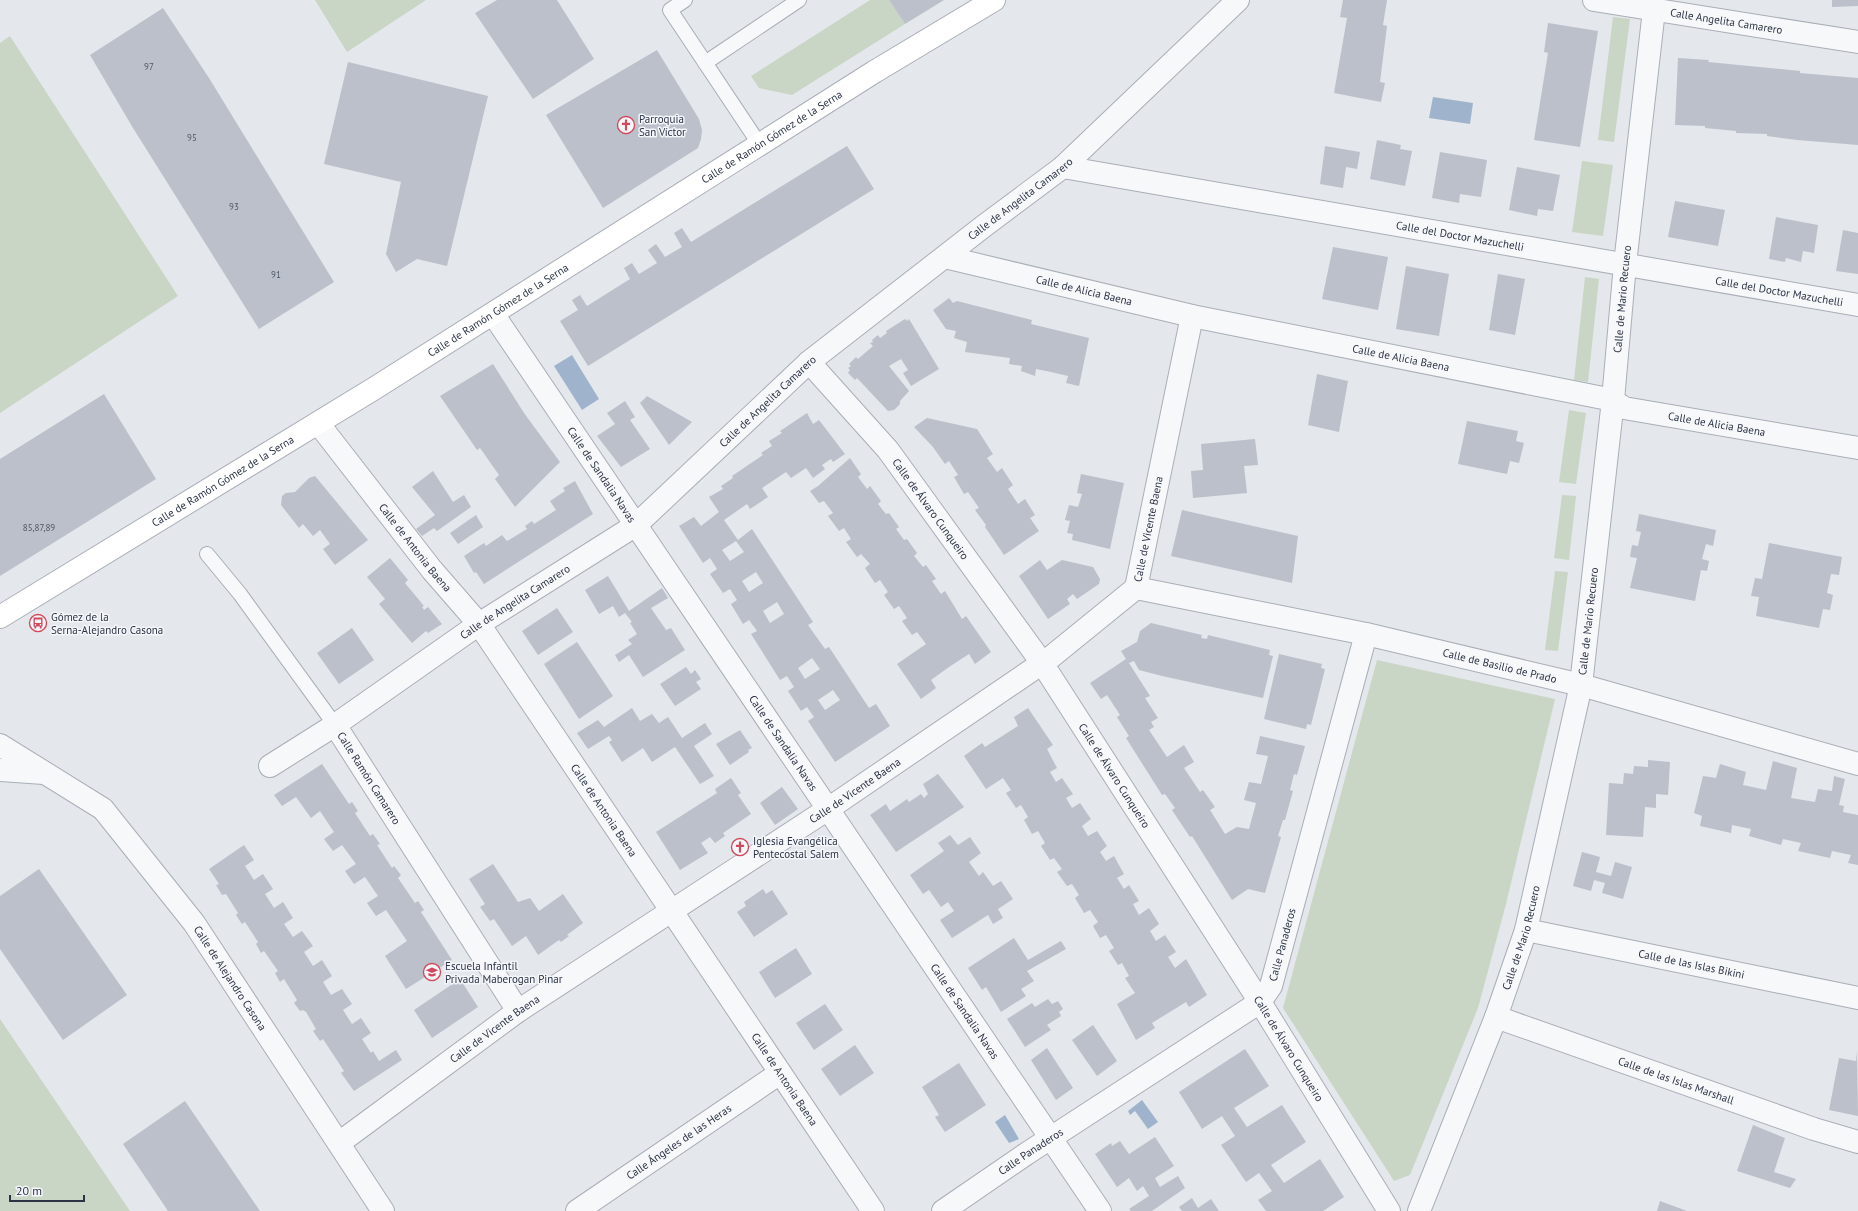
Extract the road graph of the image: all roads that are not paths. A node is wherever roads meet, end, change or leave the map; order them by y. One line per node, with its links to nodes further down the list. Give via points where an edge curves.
1 (685, 0): 8 (lane, via 670,10)
2 (799, 0): 8 (lane)
3 (994, 0): 9 (street, Calle de Ramón Gómez de la Serna, via 874,72)
4 (1238, 0): 10 (street, Calle de Angelita Camarero)
5 (1594, 0): 6 (street, Calle Angelita Camarero)
6 (1654, 10): 7 (street, Calle Angelita Camarero); 12 (street, Calle de Mario Recuero)
7 (1858, 42)
8 (705, 63): 9 (lane)
9 (760, 145): 14 (street, Calle de Ramón Gómez de la Serna)
10 (1062, 167): 11 (street, Calle de Angelita Camarero); 12 (street, Calle del Doctor Mazuchelli)
11 (945, 257): 15 (street, Calle de Alicia Baena); 16 (street, Calle de Angelita Camarero)
12 (1625, 264): 13 (street, Calle del Doctor Mazuchelli); 17 (street, Calle de Mario Recuero)
13 (1858, 305)
14 (492, 314): 18 (street, Calle de Ramón Gómez de la Serna); 20 (street, Calle de Sandalia Navas)
15 (1192, 316): 17 (street, Calle de Alicia Baena); 22 (street, Calle de Vicente Baena)
16 (809, 362): 20 (street, Calle de Angelita Camarero); 26 (street, Calle de Álvaro Cunqueiro, via 888,450)
17 (1613, 400): 19 (street, Calle de Alicia Baena, via 1624,408); 27 (street, Calle de Mario Recuero)
18 (318, 423): 23 (street, Calle de Ramón Gómez de la Serna); 24 (street, Calle de Antonia Baena, via 432,570)
19 (1858, 448)
20 (636, 525): 24 (street, Calle de Angelita Camarero); 34 (street, Calle de Sandalia Navas)
21 (207, 554): 28 (lane, Calle Ramón Camarero, via 240,594)
22 (1136, 588): 25 (street, Calle de Basilio de Prado); 26 (street, Calle de Vicente Baena)
23 (0, 617)
24 (479, 624): 28 (street, Calle de Angelita Camarero); 35 (street, Calle de Antonia Baena)
25 (1366, 634): 27 (street, Calle de Basilio de Prado); 38 (street, Calle Panaderos, via 1271,986)
26 (1042, 663): 34 (street, Calle de Vicente Baena); 38 (street, Calle de Álvaro Cunqueiro)
27 (1581, 685): 30 (street, Calle de Basilio de Prado); 36 (street, Calle de Mario Recuero)
28 (335, 725): 31 (street, Calle de Angelita Camarero); 39 (street, Calle Ramón Camarero)
29 (0, 745): 33 (street, Calle de Alejandro Casona)
30 (1858, 764)
31 (270, 766)
32 (0, 770): 33 (street, Calle de Alejandro Casona)
33 (47, 774): 44 (street, Calle de Alejandro Casona, via 103,809 189,917)
34 (828, 809): 35 (street, Calle de Vicente Baena); 42 (street, Calle de Sandalia Navas)
35 (673, 910): 39 (street, Calle de Vicente Baena); 41 (street, Calle de Antonia Baena)
36 (1526, 930): 37 (street, Calle de las Islas Bikini); 40 (street, Calle de Mario Recuero)
37 (1858, 998)
38 (1260, 1002): 42 (street, Calle Panaderos); 50 (street, Calle de Álvaro Cunqueiro)
39 (518, 1010): 44 (street, Calle de Vicente Baena)
40 (1496, 1017): 43 (street, Calle de las Islas Marshall, via 1814,1129); 51 (street, Calle de Mario Recuero)
41 (780, 1073): 46 (street, Calle Ángeles de las Heras); 47 (street, Calle de Antonia Baena)
42 (1052, 1138): 48 (street, Calle Panaderos); 49 (street, Calle de Sandalia Navas)
43 (1858, 1142)
44 (339, 1143): 45 (street, Calle de Alejandro Casona)
45 (383, 1211)
46 (577, 1211)
47 (873, 1211)
48 (943, 1211)
49 (1100, 1211)
50 (1389, 1211)
51 (1419, 1211)

